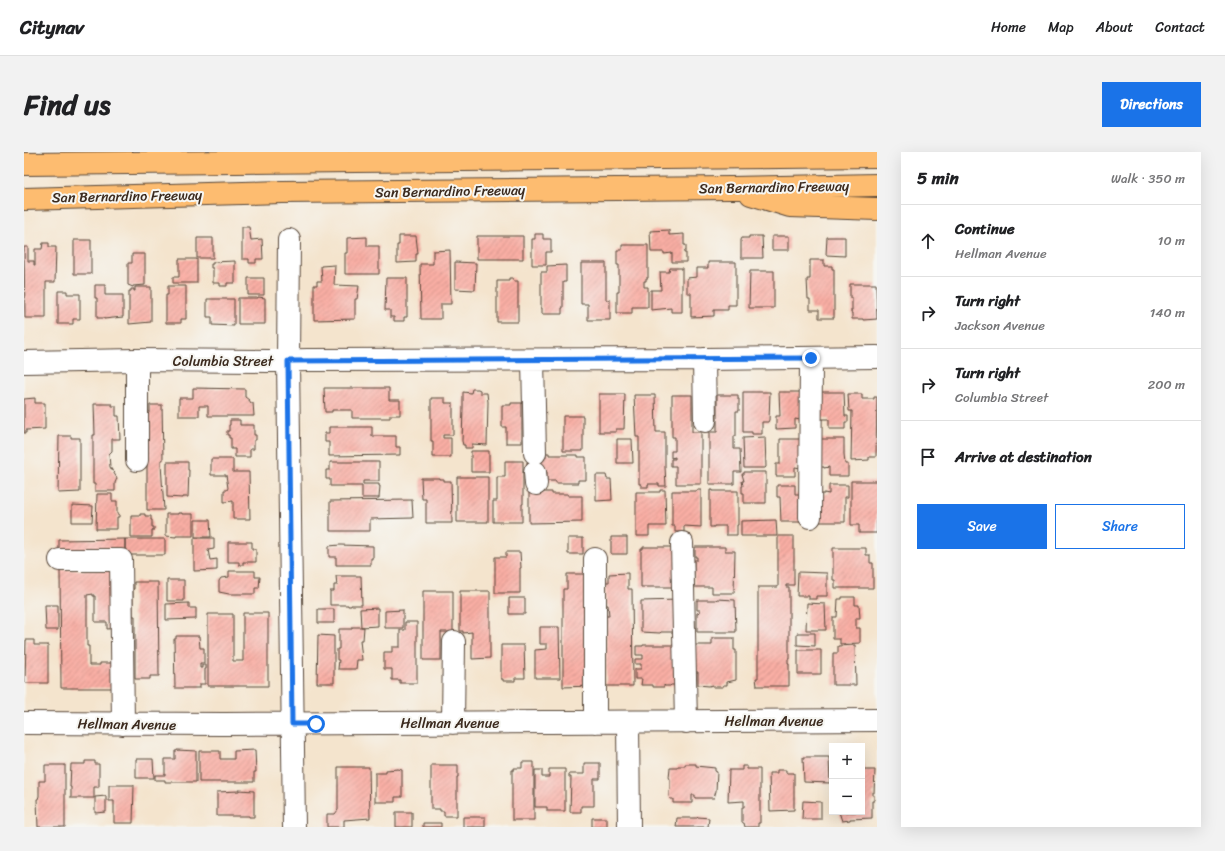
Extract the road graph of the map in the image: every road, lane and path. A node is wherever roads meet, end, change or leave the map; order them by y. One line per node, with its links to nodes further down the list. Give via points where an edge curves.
1 (877, 156): 2 (highway)
2 (24, 164)
3 (877, 185): 4 (highway, San Bernardino Freeway)
4 (731, 188): 5 (highway, San Bernardino Freeway, via 282,192); 6 (highway, via 790,206)
5 (24, 199)
6 (877, 209)
7 (289, 240): 13 (street)
8 (811, 358): 9 (street, Columbia Street); 10 (street, Columbia Street); 18 (street)
9 (877, 358)
10 (704, 359): 12 (street, Columbia Street); 15 (street)
11 (137, 360): 13 (street, Columbia Street); 14 (street, Columbia Street); 16 (street)
12 (533, 360): 13 (street, Columbia Street); 17 (street)
13 (288, 361): 30 (street)
14 (24, 362)
15 (705, 421)
16 (137, 460)
17 (535, 470)
18 (810, 517)
19 (682, 543): 26 (street)
20 (595, 559): 24 (street)
21 (60, 560): 29 (street, via 121,560)
22 (454, 642): 28 (street)
23 (877, 720): 26 (street, Hellman Avenue)
24 (595, 722): 25 (street, Hellman Avenue); 28 (street, Hellman Avenue)
25 (628, 722): 26 (street, Hellman Avenue); 32 (street)
26 (686, 722)
27 (24, 723): 29 (street, Hellman Avenue)
28 (453, 723): 30 (street, Hellman Avenue)
29 (123, 724): 30 (street, Hellman Avenue)
30 (292, 724): 31 (street)
31 (294, 827)
32 (629, 827)

